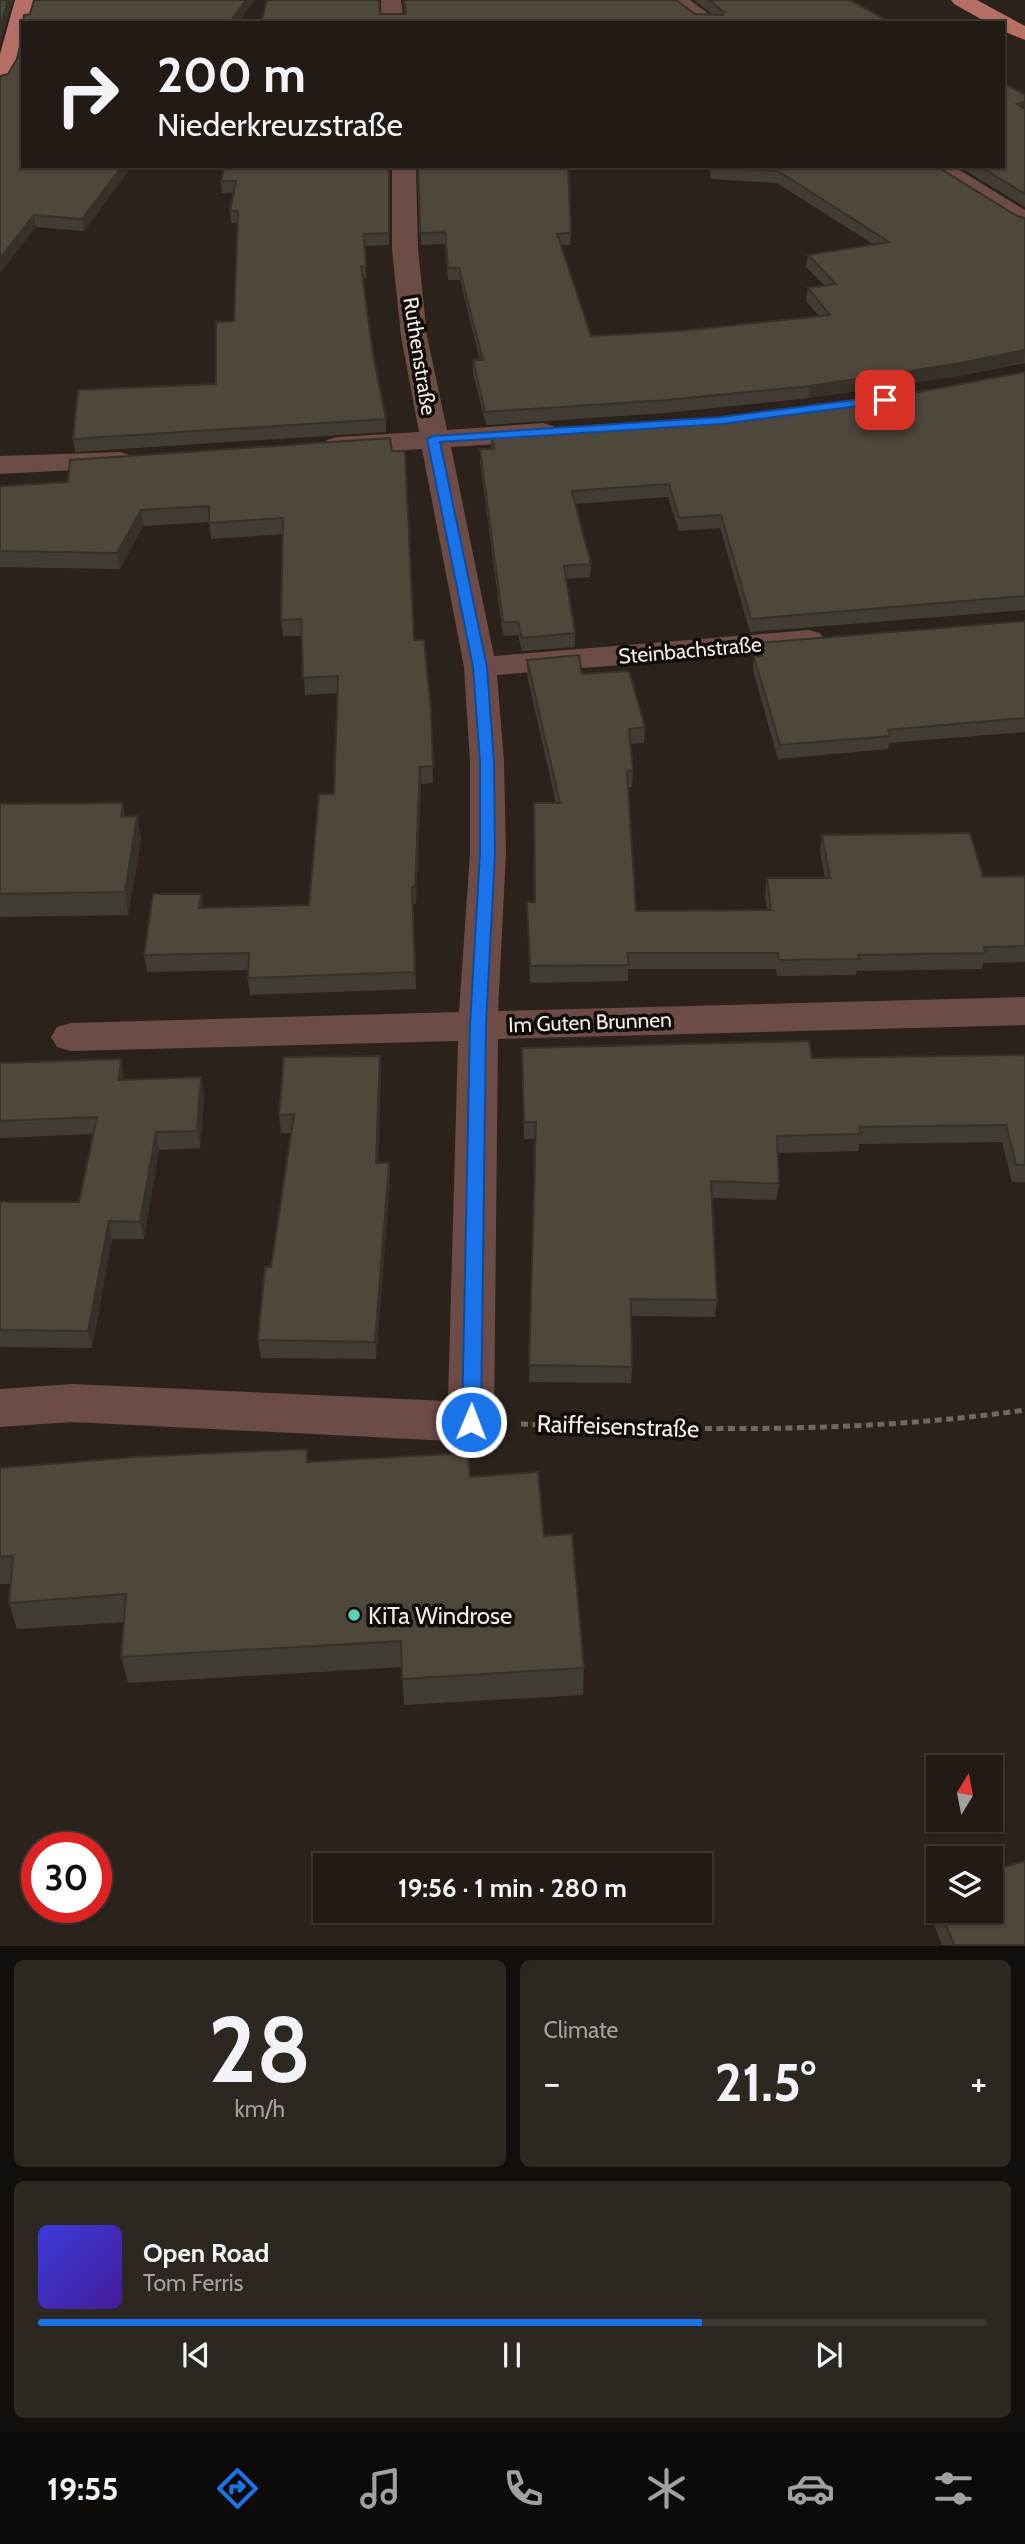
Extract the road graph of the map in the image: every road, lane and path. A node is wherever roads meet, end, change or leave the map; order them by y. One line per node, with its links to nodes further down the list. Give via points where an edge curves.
1 (25, 0): 2 (street); 11 (main road)
2 (47, 0)
3 (391, 0): 6 (street)
4 (676, 0): 7 (street)
5 (961, 0): 8 (main road)
6 (393, 21)
7 (708, 21)
8 (1001, 21)
9 (1005, 23): 10 (main road)
10 (1025, 34)
11 (0, 79)
12 (404, 168): 16 (street, Ruthenstraße, via 405,248 414,336)
13 (939, 168): 14 (street)
14 (1025, 221)
15 (570, 430): 16 (street)
16 (433, 439): 17 (street); 21 (street, Ruthenstraße)
17 (313, 448)
18 (151, 459): 19 (street)
19 (0, 465)
20 (834, 638): 21 (street, Steinbachstraße)
21 (480, 667): 23 (street, Ruthenstraße, via 488,853)
22 (1025, 1011): 23 (street, Im Guten Brunnen)
23 (478, 1025): 24 (street, Im Guten Brunnen); 27 (street, Ruthenstraße)
24 (71, 1037)
25 (0, 1408): 27 (street, via 111,1404)
26 (1025, 1410): 27 (path, Raiffeisenstraße, via 980,1418 838,1428 666,1429)
27 (471, 1422)

